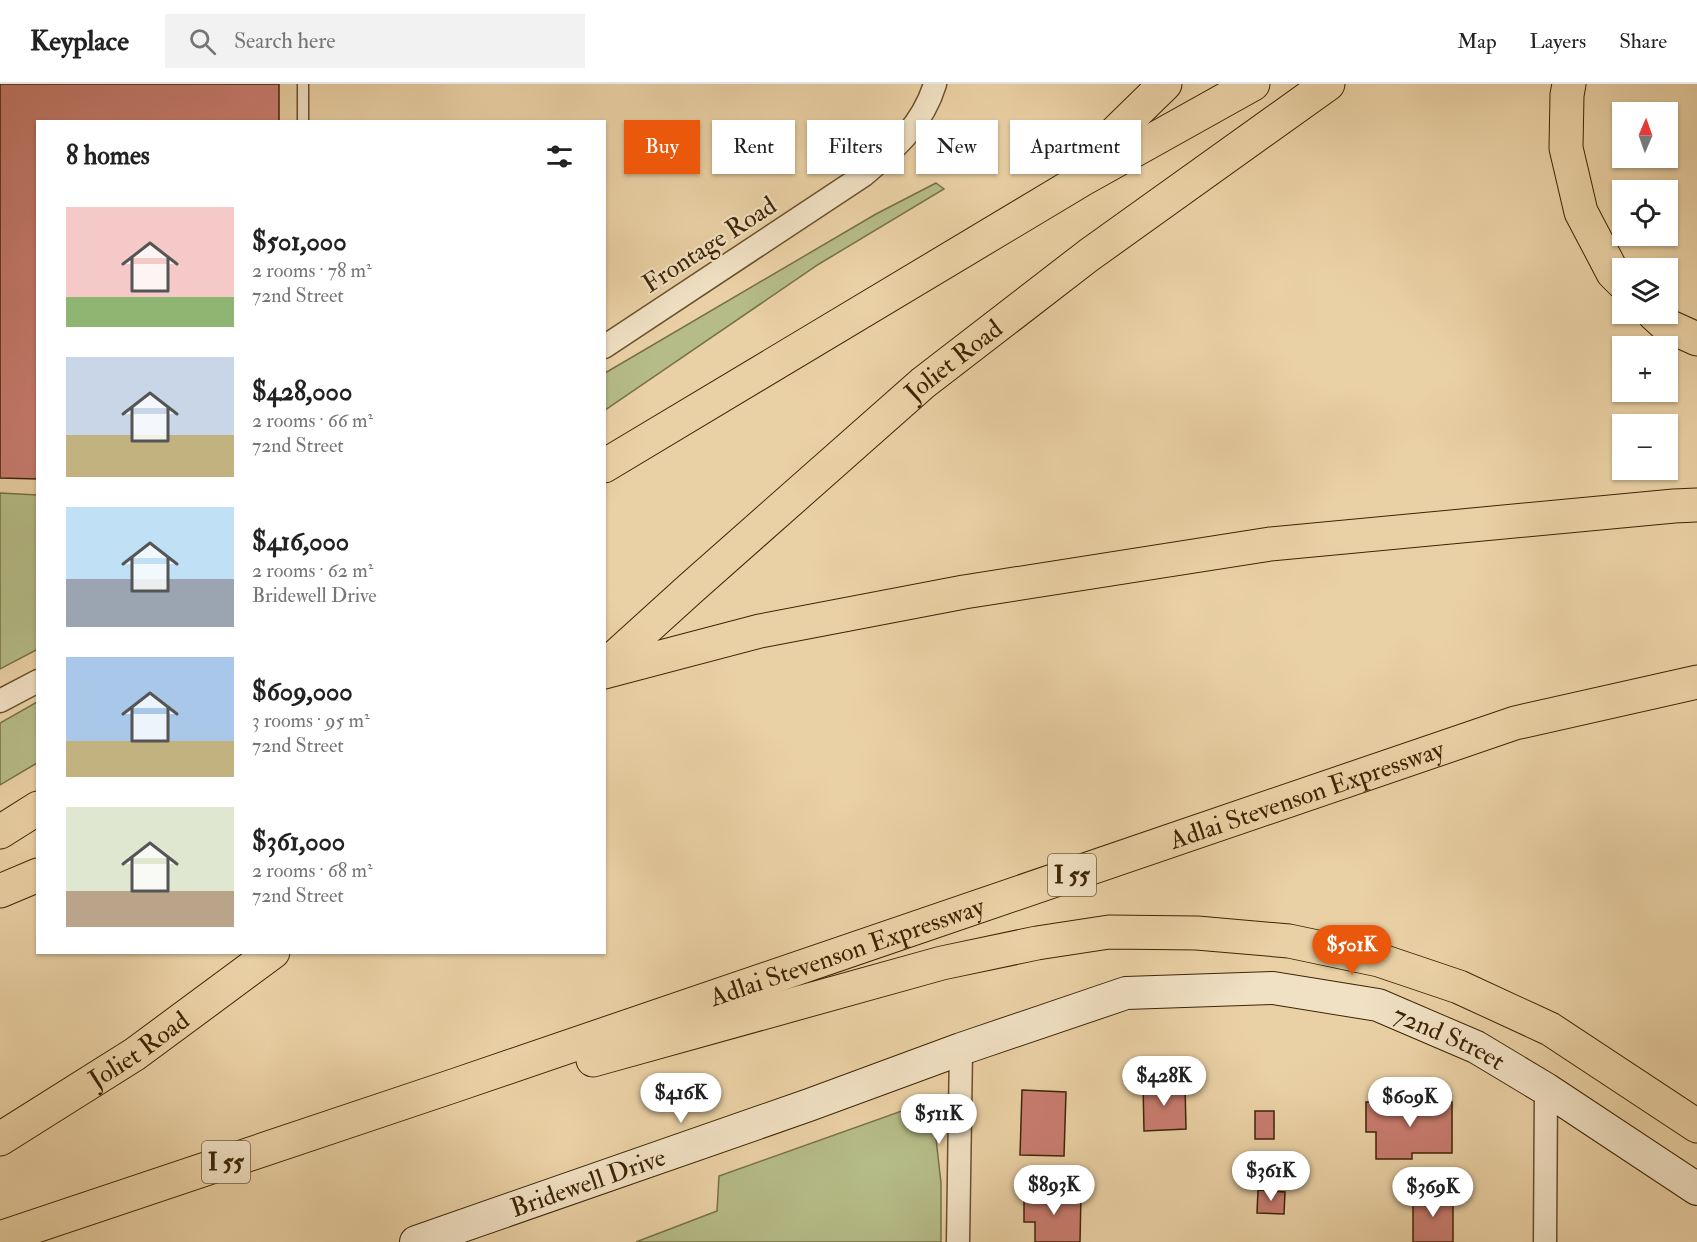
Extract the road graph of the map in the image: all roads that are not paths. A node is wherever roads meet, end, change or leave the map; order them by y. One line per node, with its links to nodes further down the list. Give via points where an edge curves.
1 (303, 84): 7 (lane)
2 (935, 84): 12 (street, Frontage Road, via 921,115 901,143 864,175)
3 (1165, 84): 8 (highway)
4 (1253, 84): 8 (highway)
5 (1328, 84): 15 (highway, Joliet Road, via 1089,255 923,383)
6 (1569, 84): 9 (highway, via 1566,148 1581,212)
7 (303, 120)
8 (1046, 202): 13 (highway)
9 (1612, 273)
10 (1665, 324): 11 (highway)
11 (1697, 339)
12 (606, 346)
13 (606, 465)
14 (1697, 506): 16 (highway, via 1270,544 964,592 760,631)
15 (606, 665)
16 (606, 671)
17 (36, 682): 19 (street)
18 (1697, 682): 26 (highway, Adlai Stevenson Expressway / I 55, via 1515,723)
19 (0, 701)
20 (36, 809): 21 (highway)
21 (0, 832)
22 (36, 876): 23 (highway)
23 (0, 891)
24 (270, 954): 29 (highway, Joliet Road, via 135,1054)
25 (961, 1049): 27 (street, 72nd Street, via 1126,993 1273,988 1378,1005 1476,1047); 32 (street, Bridewell Drive); 33 (street)
26 (453, 1086): 28 (highway, via 565,1068 942,963 1037,943 1109,932 1197,933 1289,941 1379,960 1460,987 1550,1029); 31 (highway, Adlai Stevenson Expressway / I 55)
27 (1546, 1089): 30 (street, 72nd Street); 34 (street)
28 (1697, 1126)
29 (0, 1139)
30 (1697, 1189)
31 (0, 1238)
32 (416, 1242)
33 (957, 1242)
34 (1545, 1242)

